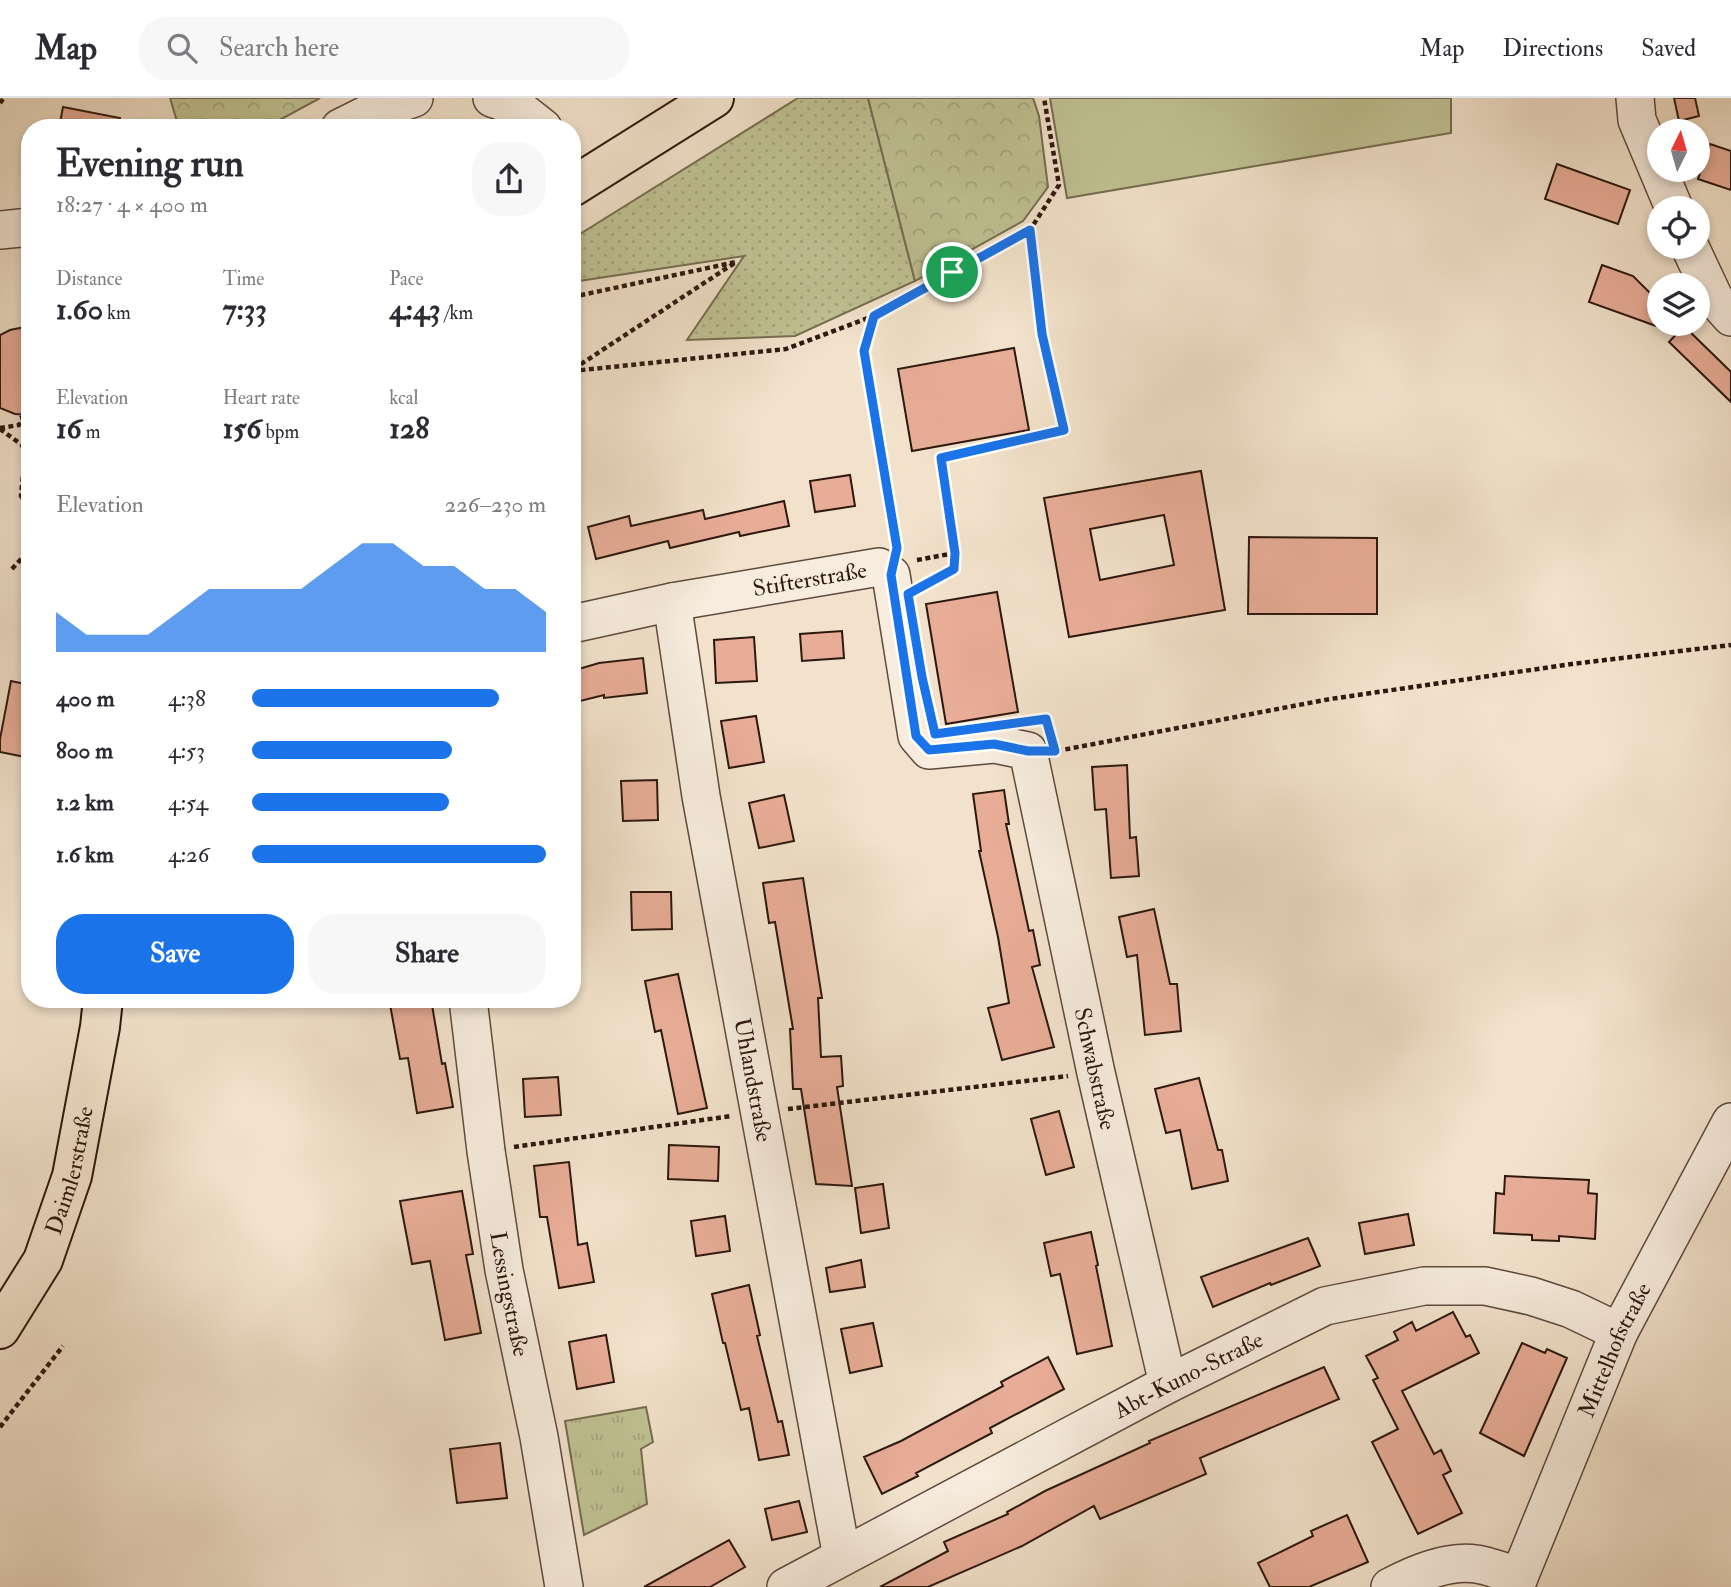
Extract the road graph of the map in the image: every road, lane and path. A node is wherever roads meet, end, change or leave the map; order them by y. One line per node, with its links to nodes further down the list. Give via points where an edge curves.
1 (4, 98): 7 (path)
2 (414, 98): 8 (street)
3 (492, 98): 9 (street, via 515,106)
4 (714, 98): 10 (main road)
5 (1044, 98): 14 (path, via 1059,185)
6 (1635, 98): 11 (street, via 1637,120)
7 (0, 103)
8 (358, 119)
9 (532, 119)
10 (581, 173)
11 (1669, 196)
12 (21, 228): 13 (street)
13 (0, 230)
14 (1030, 230): 17 (path); 24 (path, via 1042,334 1064,430 941,458)
15 (1696, 259): 18 (street, via 1714,298)
16 (581, 295): 19 (path, via 736,262)
17 (874, 316): 20 (path, via 786,349); 27 (path, via 864,351 897,548)
18 (1731, 317)
19 (581, 364)
20 (581, 369)
21 (21, 422): 22 (path)
22 (0, 428): 23 (path)
23 (21, 443)
24 (955, 553): 27 (path); 27 (path, via 954,569)
25 (21, 559): 26 (path)
26 (12, 569)
27 (909, 574): 28 (street, Stifterstraße, via 879,567); 31 (street, Stifterstraße, via 916,736 929,750)
28 (672, 602): 29 (street, Stifterstraße); 40 (street, Uhlandstraße, via 701,796)
29 (581, 622)
30 (1731, 645): 31 (path, via 1330,699 1055,751 1046,719)
31 (1031, 736): 38 (street, Schwabstraße, via 1096,1073)
32 (102, 1008): 35 (main road, Daimlerstraße, via 72,1176 43,1260)
33 (469, 1008): 42 (street, Lessingstraße, via 504,1270)
34 (1731, 1122): 36 (street, Mittelhofstraße)
35 (0, 1329)
36 (1619, 1332): 38 (street, Abt-Kuno-Straße, via 1531,1296 1485,1286 1424,1286 1325,1306); 41 (street, Mittelhofstraße)
37 (63, 1346): 39 (path)
38 (1168, 1384): 40 (street, Abt-Kuno-Straße)
39 (0, 1427)
40 (842, 1557): 43 (street, Abt-Kuno-Straße)
41 (1517, 1582): 44 (street, via 1473,1563 1442,1566)
42 (564, 1587)
43 (786, 1587)
44 (1390, 1587)

